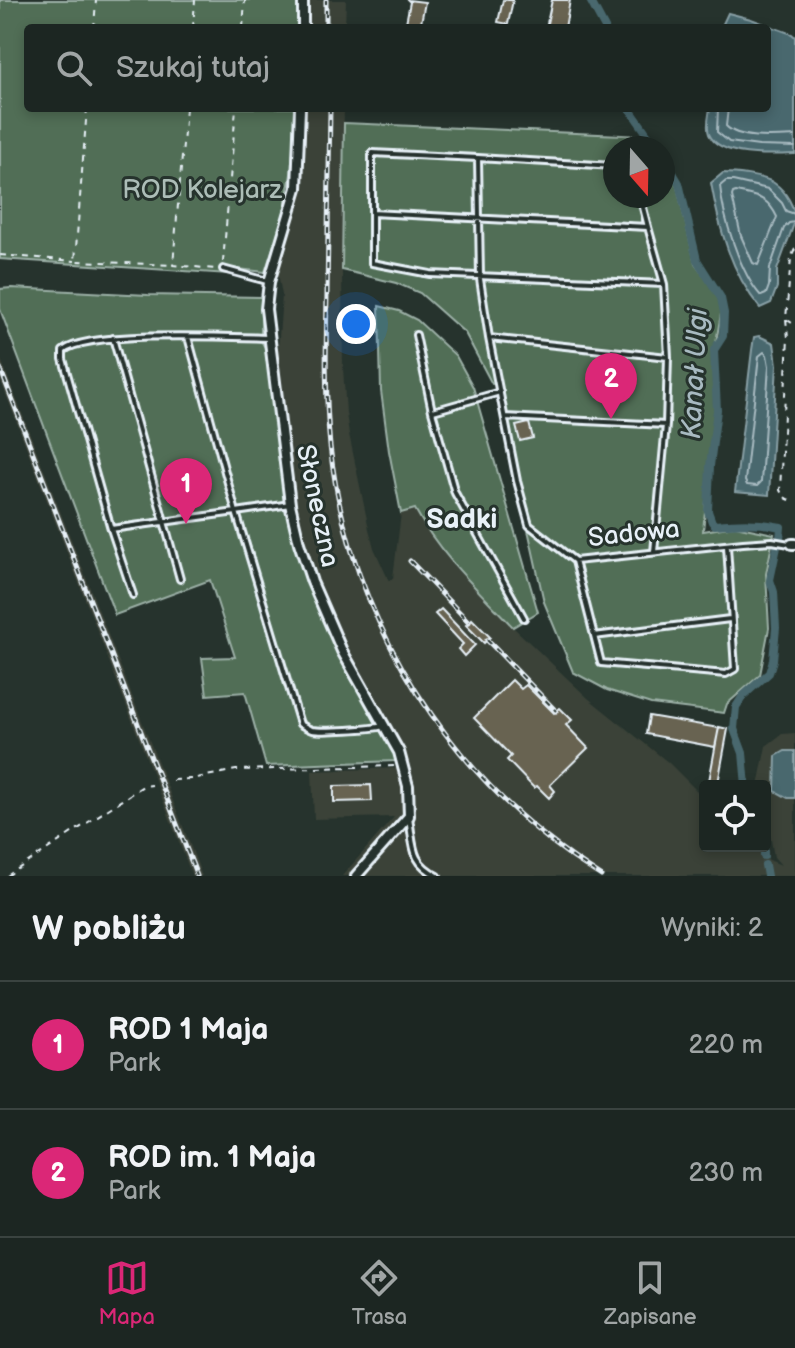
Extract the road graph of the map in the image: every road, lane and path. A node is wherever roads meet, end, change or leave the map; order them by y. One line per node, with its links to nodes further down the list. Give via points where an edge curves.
1 (96, 0): 5 (path)
2 (195, 0): 6 (path)
3 (245, 0): 7 (path)
4 (303, 0): 8 (street)
5 (94, 24)
6 (193, 24)
7 (243, 24)
8 (303, 24)
9 (87, 112): 21 (path)
10 (186, 112): 22 (path)
11 (236, 112): 23 (path)
12 (300, 112): 25 (street, Słoneczna, via 297,188)
13 (478, 158): 14 (lane); 16 (lane, via 372,153); 17 (lane, Sadowa)
14 (603, 165)
15 (643, 208): 18 (lane)
16 (372, 213): 17 (lane); 24 (lane, via 372,263)
17 (479, 219): 18 (lane); 24 (lane, Sadowa)
18 (648, 227): 26 (lane)
19 (795, 249): 27 (path)
20 (0, 255): 21 (path)
21 (75, 261): 22 (path)
22 (173, 265): 23 (path)
23 (223, 269): 25 (lane)
24 (480, 277): 26 (lane); 33 (lane, Sadowa)
25 (269, 282): 32 (street, Słoneczna)
26 (664, 284): 34 (lane)
27 (786, 319): 28 (path); 39 (path, via 780,490)
28 (795, 325)
29 (416, 335): 36 (lane)
30 (188, 337): 31 (lane); 32 (lane); 41 (lane)
31 (113, 338): 42 (lane); 43 (lane, via 63,351)
32 (269, 338): 40 (street, Słoneczna)
33 (489, 338): 34 (lane); 35 (lane, Sadowa)
34 (668, 357): 38 (lane)
35 (500, 392): 36 (lane); 37 (lane, Sadowa)
36 (432, 411): 50 (lane, via 455,493)
37 (505, 417): 38 (lane); 47 (lane, Sadowa, via 529,525)
38 (666, 425): 46 (lane)
39 (795, 501)
40 (290, 504): 41 (lane); 53 (street, Słoneczna, via 312,582 342,651)
41 (236, 512): 42 (lane); 53 (lane, via 300,724 318,730)
42 (165, 522): 43 (lane); 48 (lane)
43 (111, 529): 49 (lane)
44 (794, 544): 45 (lane, Sadowa)
45 (727, 545): 46 (lane, Sadowa); 51 (lane)
46 (654, 552): 47 (lane, Sadowa)
47 (575, 561): 52 (lane)
48 (180, 579)
49 (133, 595)
50 (524, 618)
51 (732, 618): 52 (lane); 52 (lane, via 735,669 726,674 601,663)
52 (594, 636)
53 (384, 726): 54 (street, Słoneczna)
54 (403, 766): 55 (path, via 236,770); 57 (street, Słoneczna)
55 (173, 780)
56 (152, 785): 58 (path)
57 (409, 816): 59 (street); 60 (lane, via 417,860)
58 (7, 876)
59 (356, 876)
60 (438, 876)

